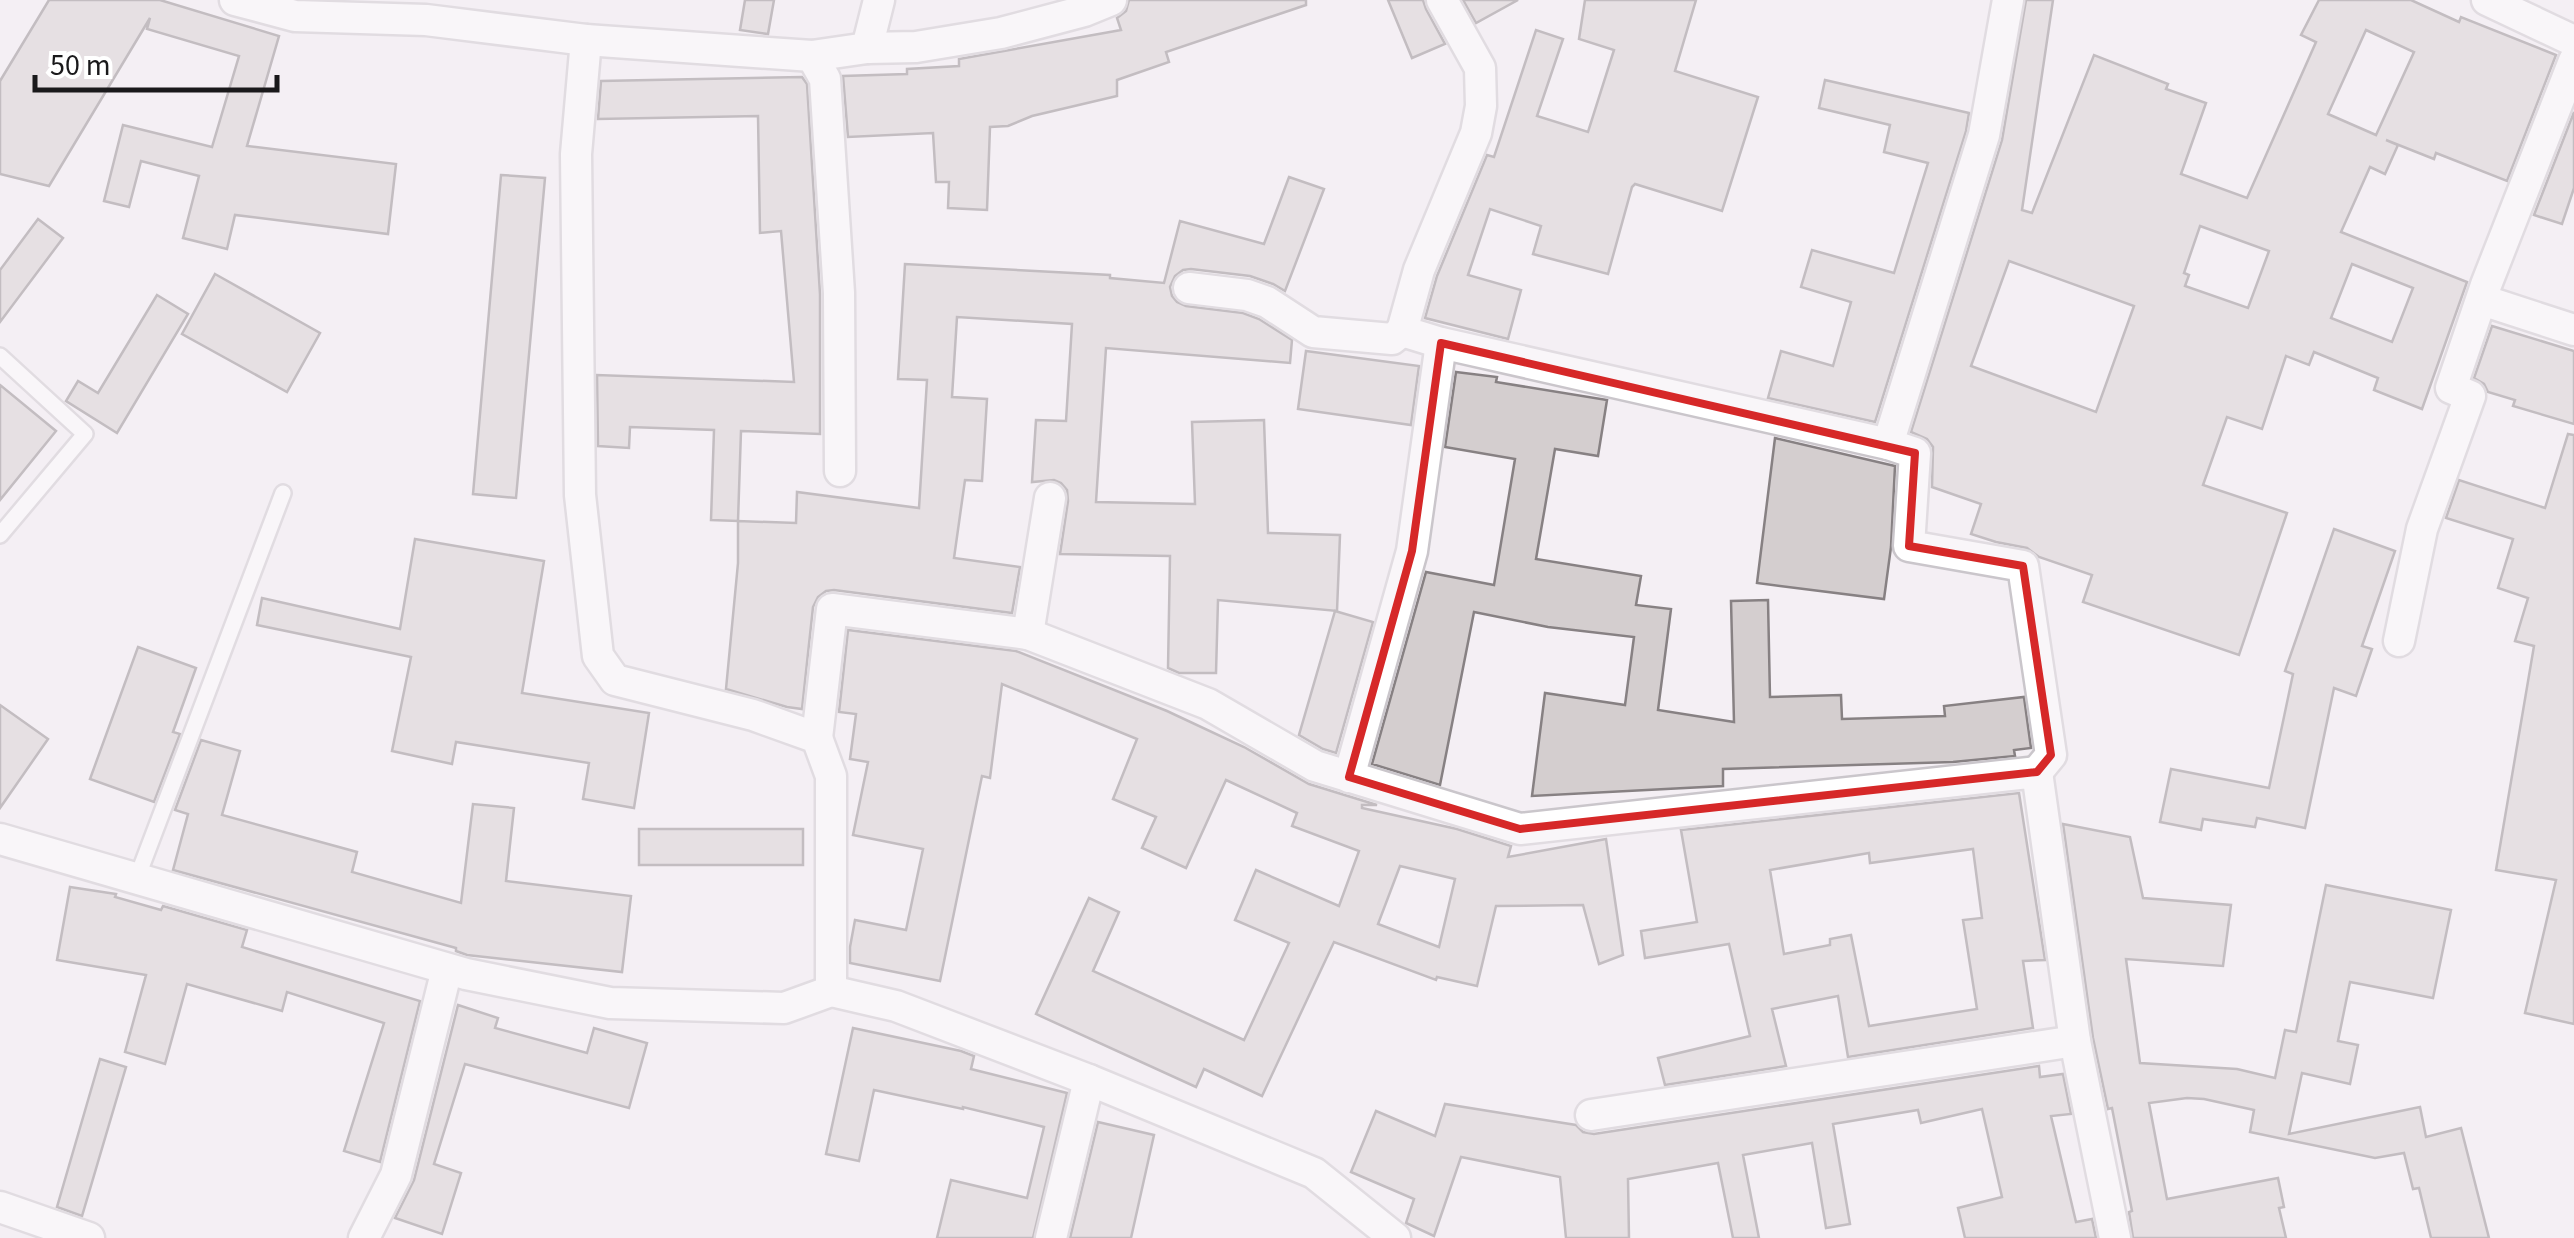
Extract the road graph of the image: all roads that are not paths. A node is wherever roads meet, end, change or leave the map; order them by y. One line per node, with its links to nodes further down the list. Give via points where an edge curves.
1 (235, 0): 7 (street, via 295,16 426,20)
2 (879, 0): 9 (street)
3 (1111, 0): 9 (street, via 1001,34)
4 (1442, 0): 15 (street, via 1480,68 1481,106)
5 (2008, 0): 18 (street, via 1984,135)
6 (2487, 0): 8 (street)
7 (586, 40): 10 (street); 25 (street, via 576,154 580,495 598,656 615,680)
8 (2574, 41)
9 (868, 48): 10 (street)
10 (812, 56): 19 (street, via 825,79 829,138)
11 (2574, 61): 13 (street)
12 (1189, 288): 15 (street, via 1267,302 1313,332 1392,339)
13 (2482, 300): 14 (street); 24 (street, via 2452,388 2470,396 2422,528)
14 (2574, 330)
15 (1402, 331): 16 (street)
16 (1441, 343): 18 (street); 27 (street, via 1412,552)
17 (0, 356): 22 (lane, via 85,434)
18 (1888, 444): 26 (street, via 1915,452 1909,546 2024,566 2051,755)
19 (840, 471)
20 (283, 493): 29 (lane)
21 (1050, 498): 23 (street)
22 (0, 536)
23 (1028, 634): 25 (street, via 832,608); 27 (street, via 1208,704 1315,766)
24 (2399, 641)
25 (816, 738): 31 (street, via 831,776)
26 (2036, 772): 27 (street, via 1520,829); 32 (street)
27 (1349, 777)
28 (0, 839): 29 (street)
29 (137, 878): 30 (street)
30 (447, 968): 31 (street, via 610,1003 784,1008); 37 (street, via 396,1175)
31 (831, 991): 33 (street, via 896,1006)
32 (2075, 1041): 34 (street); 40 (street)
33 (1089, 1080): 38 (street); 39 (street, via 1314,1173)
34 (1592, 1115)
35 (0, 1206): 36 (street)
36 (89, 1238)
37 (364, 1238)
38 (1051, 1238)
39 (1394, 1238)
40 (2115, 1238)

